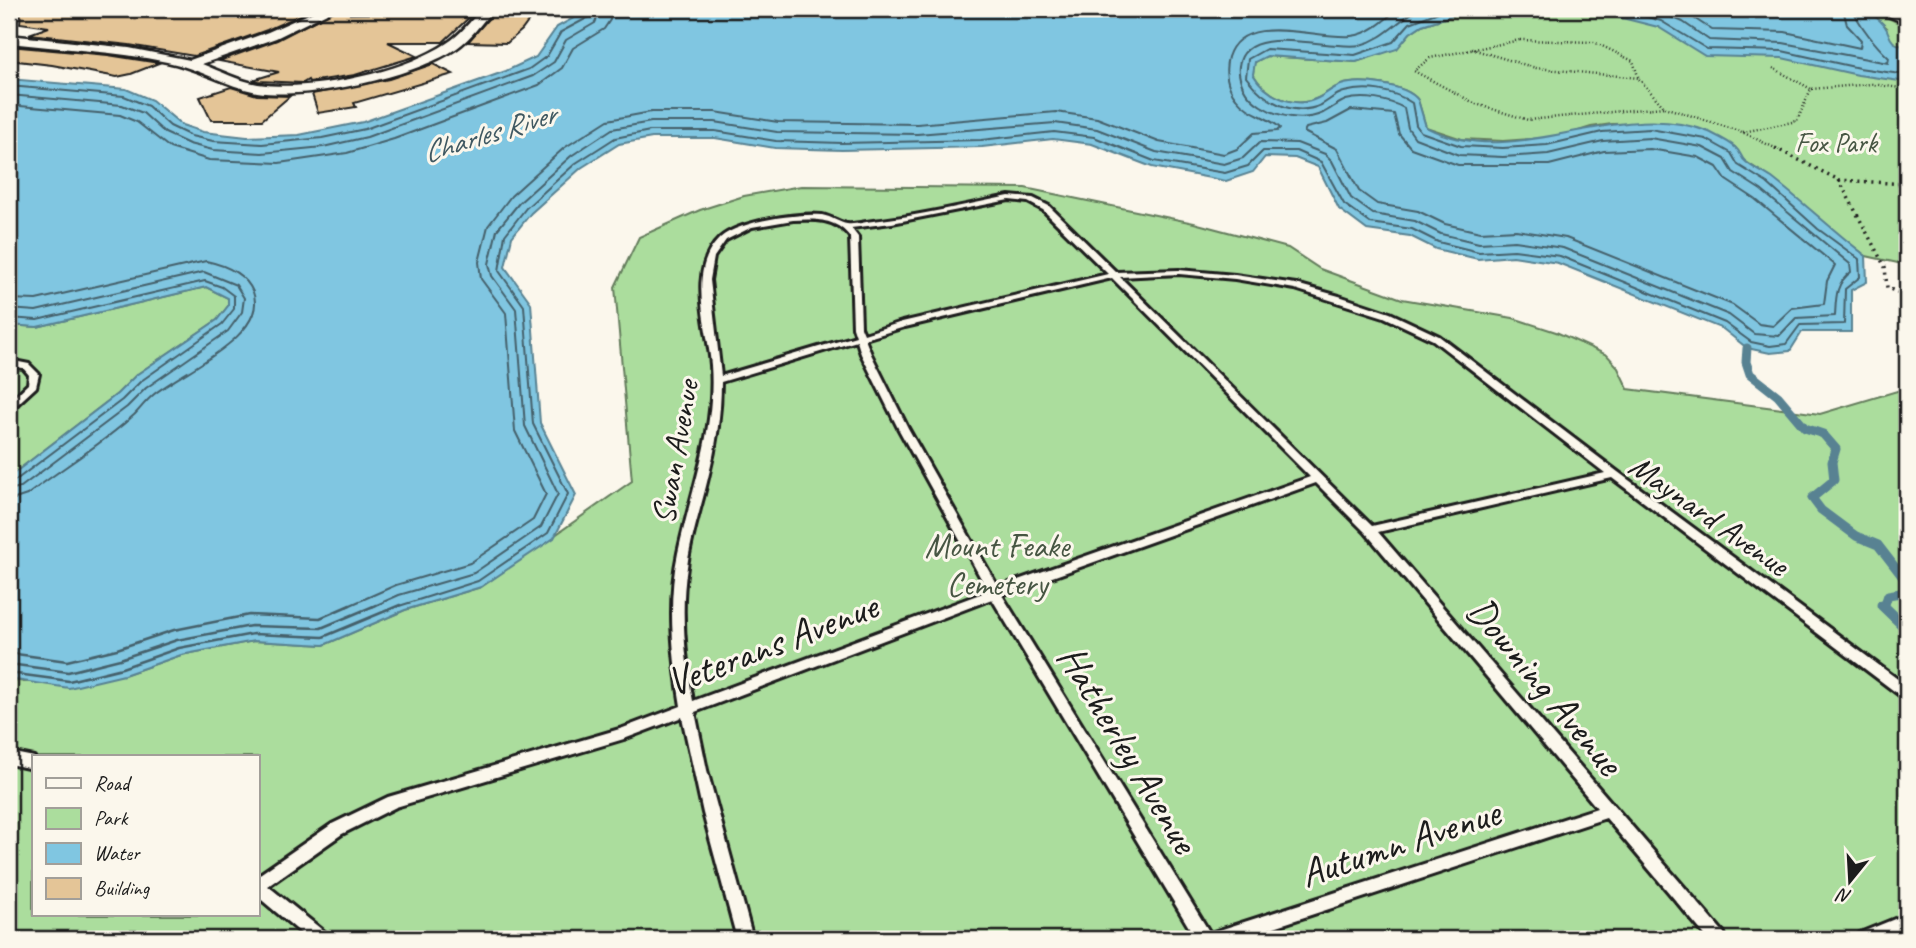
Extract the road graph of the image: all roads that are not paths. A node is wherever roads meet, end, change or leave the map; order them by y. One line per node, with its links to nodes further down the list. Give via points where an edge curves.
1 (16, 9): 5 (street)
2 (329, 9): 8 (street)
3 (487, 9): 8 (street, via 460,38 432,56 317,87 255,88)
4 (1879, 9): 6 (street)
5 (9, 10)
6 (1907, 20)
7 (9, 39): 8 (street)
8 (190, 64)
9 (847, 226): 10 (lane, Downing Avenue, via 999,199 1030,200 1046,208); 11 (lane, via 855,243); 13 (lane, Swan Avenue, via 826,218 778,219 741,228 717,242 705,280)
10 (1114, 275): 11 (lane); 15 (lane, via 1178,272 1255,279 1316,292 1387,316 1456,351); 16 (lane, Downing Avenue)
11 (859, 337): 13 (lane); 18 (lane, via 903,428)
12 (9, 363): 14 (lane, via 26,366 34,374 33,385)
13 (717, 380): 20 (lane, Swan Avenue, via 709,447 687,533 678,597)
14 (9, 407)
15 (1614, 474): 17 (lane, Maynard Avenue); 19 (lane, Maynard Avenue)
16 (1318, 478): 17 (lane, Downing Avenue); 18 (lane, Veterans Avenue)
17 (1370, 530): 23 (lane, Downing Avenue)
18 (995, 593): 20 (lane, Veterans Avenue); 29 (lane, Hatherley Avenue)
19 (1907, 693)
20 (688, 709): 24 (lane, Veterans Avenue, via 590,745 367,813 305,849); 28 (lane, Swan Avenue)
21 (10, 760): 22 (lane)
22 (32, 763)
23 (1607, 811): 30 (lane, Autumn Avenue); 31 (lane, Downing Avenue)
24 (259, 884)
25 (259, 887): 27 (lane)
26 (1907, 922): 32 (lane)
27 (320, 939)
28 (745, 939)
29 (1205, 939)
30 (1215, 939)
31 (1718, 939)
32 (1866, 939)

